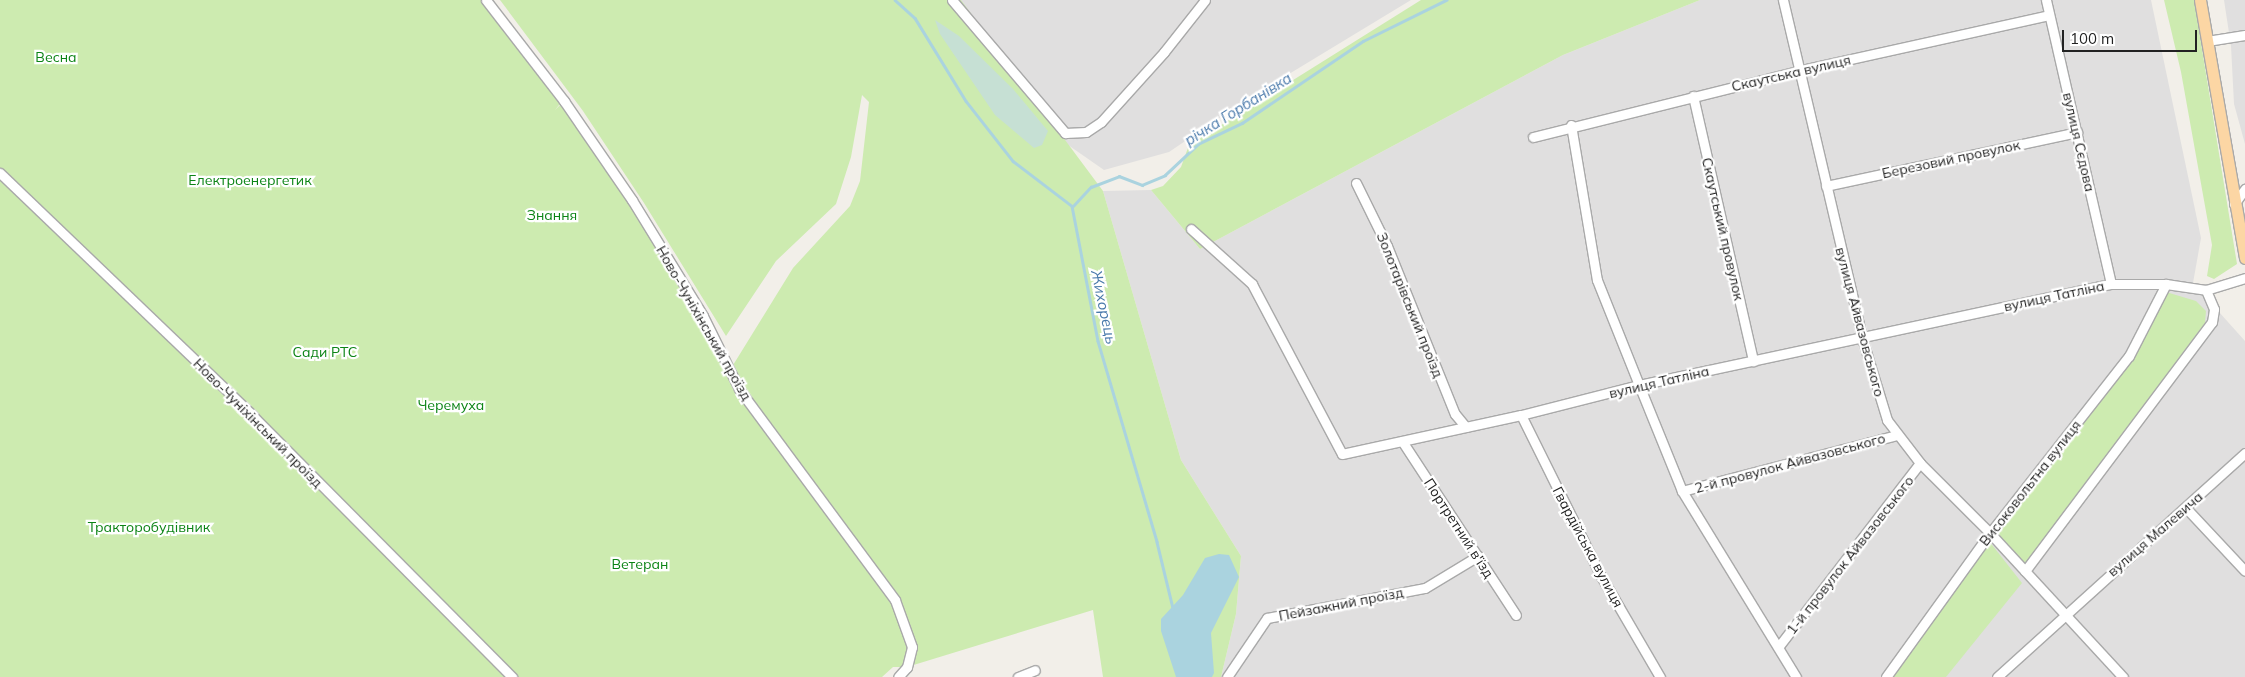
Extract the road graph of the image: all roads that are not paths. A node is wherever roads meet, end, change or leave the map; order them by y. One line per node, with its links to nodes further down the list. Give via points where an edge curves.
1 (486, 0): 46 (street, Ново-Чуніхінський проїзд, via 564,101 632,200 703,316 739,389 895,600 912,647 907,667)
2 (952, 0): 3 (street, via 1065,134 1086,132 1101,122 1164,52)
3 (1205, 0)
4 (1783, 0): 10 (street, вулиця Айвазовського)
5 (2046, 0): 7 (street, вулиця Сєдова)
6 (2200, 0): 9 (main road)
7 (2049, 15): 10 (street, Скаутська вулиця); 13 (street, вулиця Сєдова)
8 (2245, 35): 9 (street)
9 (2207, 41): 19 (main road)
10 (1797, 71): 11 (street, Скаутська вулиця); 17 (street, вулиця Айвазовського)
11 (1693, 96): 12 (street, Скаутська вулиця); 27 (street, Скаутський провулок)
12 (1571, 125): 14 (street, Скаутська вулиця); 28 (street, via 1597,280)
13 (2077, 132): 17 (street, Березовий провулок); 23 (street, вулиця Сєдова)
14 (1533, 137)
15 (0, 173): 45 (street, Ново-Чуніхінський проїзд, via 253,416)
16 (1356, 183): 30 (street, Золотарівський проїзд, via 1387,246 1455,414)
17 (1826, 186): 26 (street, вулиця Айвазовського)
18 (2245, 189): 19 (street)
19 (2234, 204): 21 (main road)
20 (1192, 229): 32 (street, вулиця Татліна, via 1252,284 1342,454)
21 (2245, 258)
22 (2245, 278): 25 (street, вулиця Татліна)
23 (2111, 284): 24 (street, вулиця Татліна); 26 (street, вулиця Татліна)
24 (2166, 284): 25 (street, вулиця Татліна); 37 (street, Високовольтна вулиця, via 2129,356)
25 (2206, 290): 39 (street, via 2214,310 2212,322)
26 (1862, 338): 27 (street, вулиця Татліна); 31 (street, вулиця Айвазовського, via 1887,420)
27 (1753, 361): 28 (street, вулиця Татліна)
28 (1639, 385): 29 (street, вулиця Татліна); 35 (street)
29 (1521, 415): 30 (street, вулиця Татліна); 49 (street, Гвардійська вулиця, via 1601,576)
30 (1466, 426): 32 (street, вулиця Татліна)
31 (1897, 435): 34 (street, вулиця Айвазовського); 35 (street, 2-й провулок Айвазовського)
32 (1402, 440): 38 (street, Портретний в'їзд)
33 (2245, 453): 36 (street, вулиця Малевича)
34 (1920, 463): 37 (street, вулиця Айвазовського); 43 (street, 1-й провулок Айвазовського)
35 (1682, 491): 43 (street)
36 (2186, 508): 40 (street); 41 (street, вулиця Малевича)
37 (1990, 533): 39 (street, вулиця Айвазовського); 51 (street, Високовольтна вулиця)
38 (1478, 556): 42 (street, Портретний в'їзд); 48 (street, Пейзажний проїзд, via 1425,588 1266,618)
39 (2026, 571): 41 (street, вулиця Айвазовського)
40 (2245, 571)
41 (2064, 614): 52 (street); 53 (street, вулиця Айвазовського)
42 (1516, 615)
43 (1779, 646): 50 (street)
44 (1035, 670): 47 (street)
45 (512, 677)
46 (898, 677)
47 (1018, 677)
48 (1228, 677)
49 (1660, 677)
50 (1796, 677)
51 (1886, 677)
52 (1997, 677)
53 (2123, 677)

